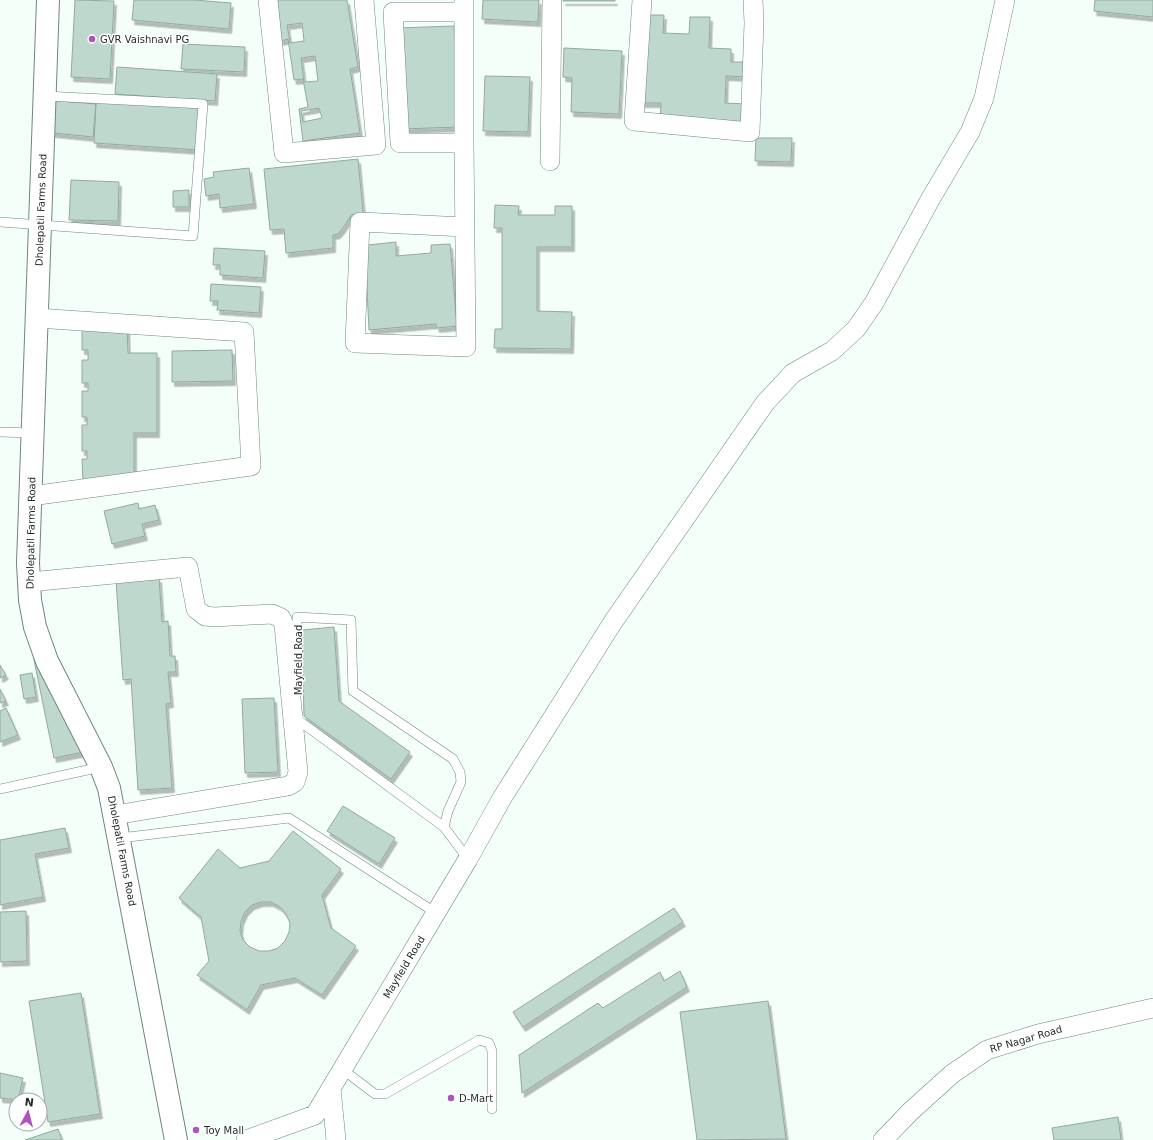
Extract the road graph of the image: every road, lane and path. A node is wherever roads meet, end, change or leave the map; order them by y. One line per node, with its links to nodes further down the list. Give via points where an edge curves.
1 (48, 0): 9 (street, Dholepatil Farms Road)
2 (268, 0): 3 (street, via 284,153 376,145)
3 (364, 0)
4 (552, 0): 11 (street)
5 (642, 0): 6 (street, via 634,121 750,132)
6 (753, 0)
7 (1005, 0): 25 (street, via 984,98 970,132 874,303 856,329 832,351 793,373 765,403 613,622 502,798)
8 (464, 6): 10 (street); 10 (street, via 393,12 400,143)
9 (45, 96): 13 (street, Dholepatil Farms Road); 13 (lane, via 203,104 193,236)
10 (464, 144): 14 (street)
11 (550, 161)
12 (0, 222): 13 (lane)
13 (40, 225): 15 (street, Dholepatil Farms Road)
14 (465, 227): 14 (street, via 466,347 355,343 360,222)
15 (37, 318): 17 (street, Dholepatil Farms Road); 18 (street, via 244,332 251,466)
16 (0, 432): 17 (lane)
17 (33, 433): 18 (street, Dholepatil Farms Road)
18 (31, 496): 19 (street, Dholepatil Farms Road)
19 (29, 582): 20 (street, Dholepatil Farms Road, via 35,627 47,661); 22 (street, via 188,567 196,610 205,616 272,614 281,618 284,625 298,772 295,782 288,786)
20 (102, 767): 21 (lane); 22 (street, Dholepatil Farms Road)
21 (0, 789)
22 (115, 815): 24 (street, Dholepatil Farms Road)
23 (444, 827): 23 (lane, Mayfield Road, via 461,782 460,772 453,760 353,691 351,620 297,617 298,720); 25 (lane, Mayfield Road)
24 (120, 838): 26 (lane, via 290,818); 31 (street, Dholepatil Farms Road)
25 (468, 859): 26 (street, Mayfield Road)
26 (436, 913): 28 (street, Mayfield Road)
27 (1150, 1012): 34 (street, RP Nagar Road, via 1038,1034 987,1050 952,1074)
28 (342, 1069): 29 (street, Mayfield Road); 30 (lane, via 375,1094 385,1094 479,1040 484,1041 490,1043 492,1051)
29 (331, 1088): 32 (street, Mayfield Road, via 315,1115); 33 (street)
30 (492, 1109)
31 (176, 1140)
32 (246, 1140)
33 (336, 1140)
34 (883, 1140)

